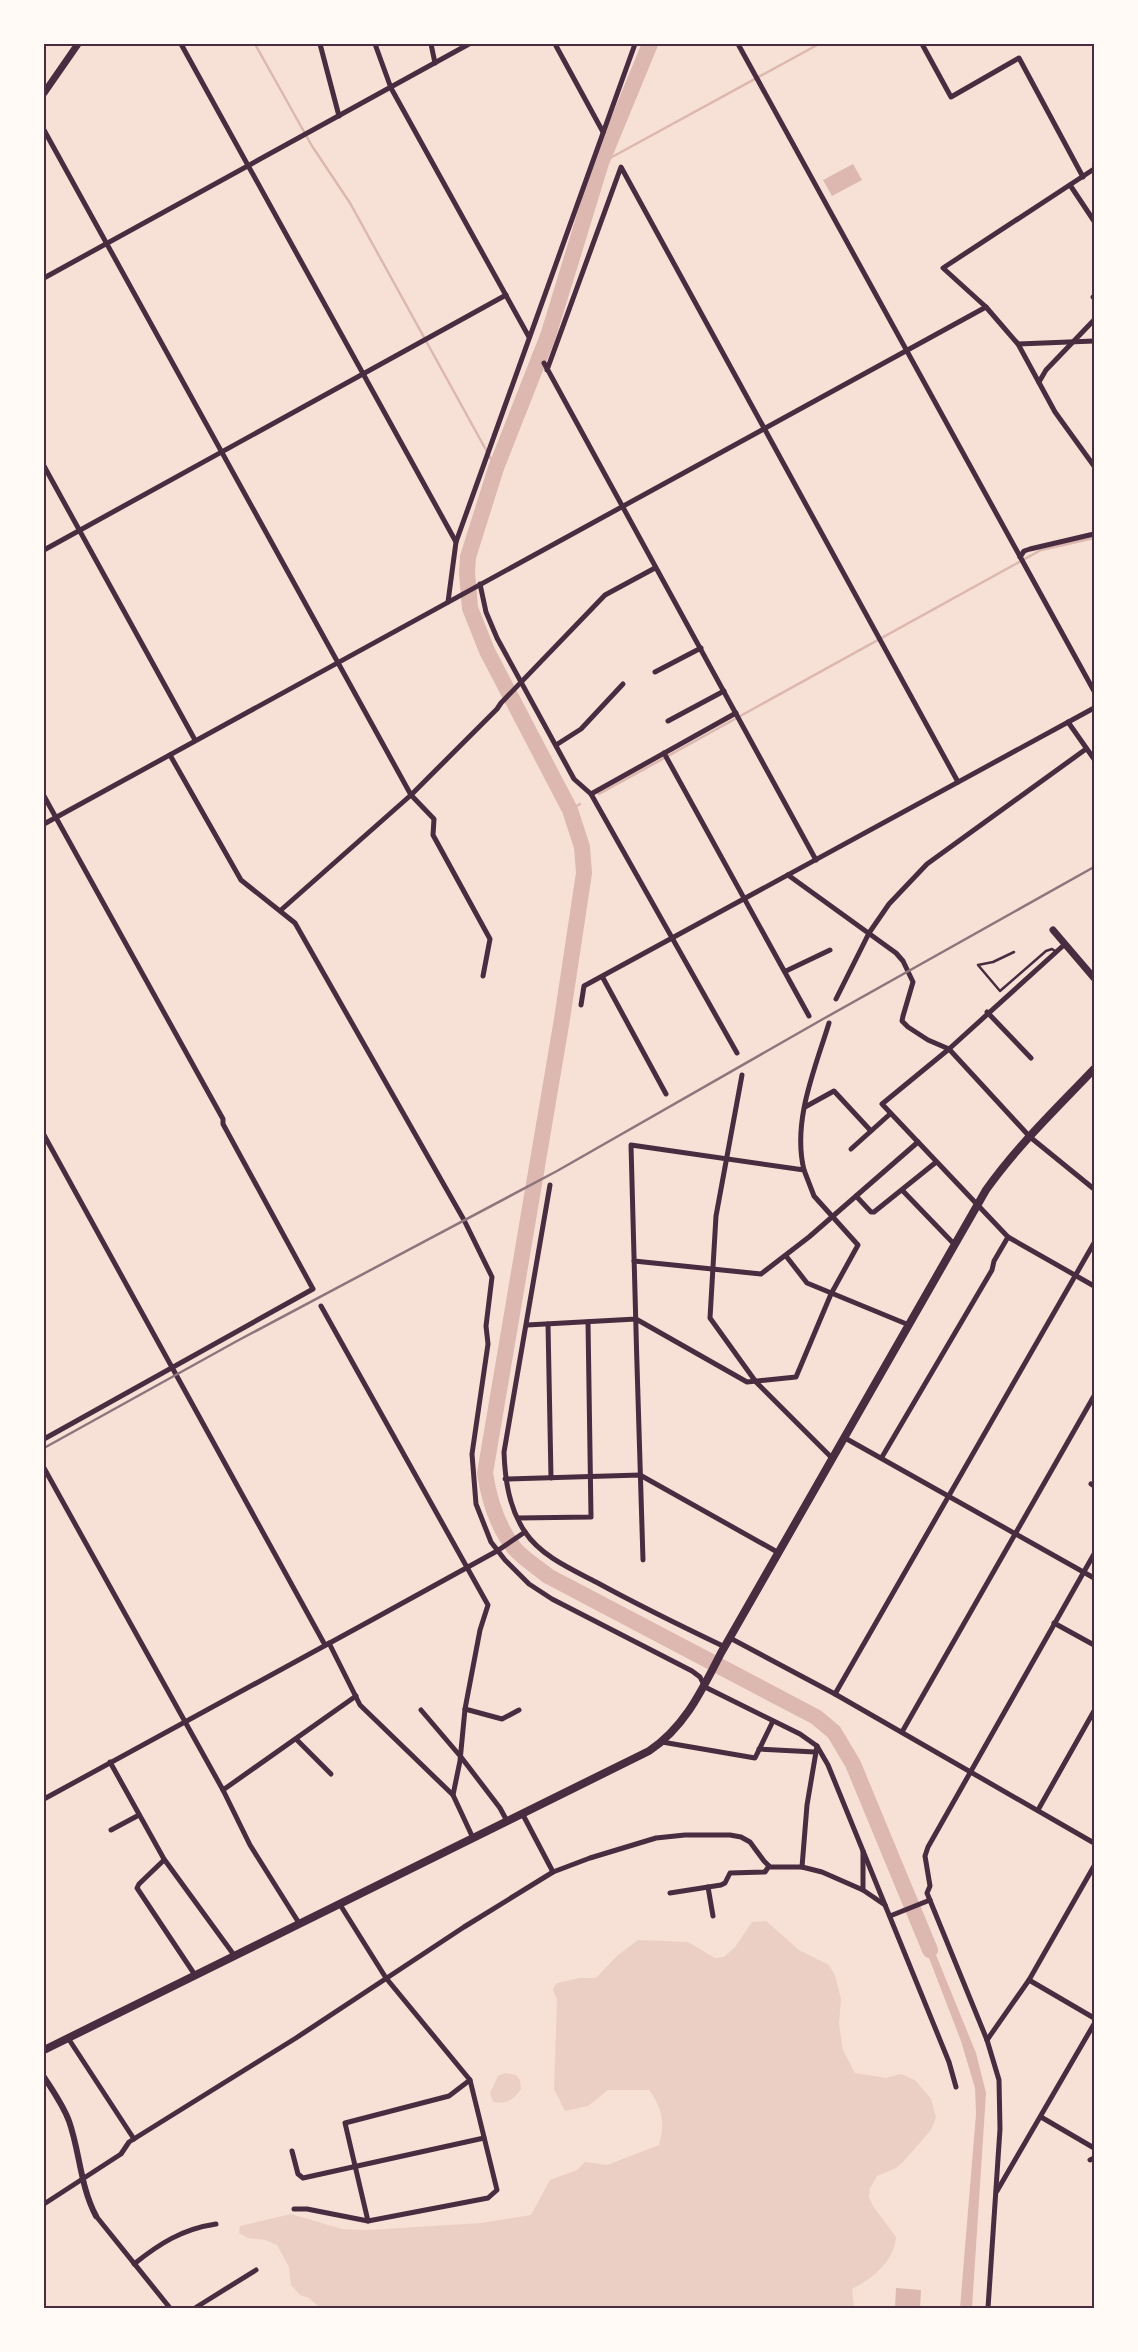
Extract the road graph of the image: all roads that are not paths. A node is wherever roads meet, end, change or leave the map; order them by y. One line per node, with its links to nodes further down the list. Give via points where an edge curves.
1 (78, 44): 13 (main road)
2 (180, 44): 17 (street)
3 (320, 44): 14 (street)
4 (375, 44): 12 (street)
5 (431, 44): 11 (street)
6 (469, 44): 11 (street)
7 (555, 44): 16 (street)
8 (635, 44): 16 (street)
9 (738, 44): 31 (street)
10 (922, 44): 19 (street, via 950,97 1019,58)
11 (435, 63): 12 (street)
12 (390, 88): 14 (street); 24 (street)
13 (44, 92)
14 (338, 116): 17 (street)
15 (44, 130): 22 (street)
16 (603, 132): 27 (street)
17 (246, 165): 22 (street); 34 (street)
18 (1094, 169): 19 (street)
19 (1083, 177): 20 (street)
20 (1070, 185): 21 (street); 25 (street, via 942,268)
21 (1094, 221)
22 (107, 243): 23 (street); 37 (street)
23 (44, 278)
24 (506, 295): 27 (street); 34 (street)
25 (986, 307): 30 (street); 31 (street)
26 (1094, 320): 29 (street)
27 (529, 337): 43 (street)
28 (1094, 341): 29 (street)
29 (1072, 342): 30 (street); 35 (street)
30 (1018, 344): 35 (street)
31 (906, 349): 36 (street); 45 (street)
32 (544, 363): 33 (street)
33 (547, 370): 36 (street, via 621,167); 40 (street)
34 (362, 374): 37 (street); 43 (street)
35 (1039, 382): 39 (street)
36 (764, 427): 40 (street); 66 (street)
37 (222, 453): 41 (street); 50 (street)
38 (44, 466): 41 (street)
39 (1094, 466)
40 (622, 506): 46 (street); 47 (street)
41 (79, 530): 44 (street); 60 (street)
42 (1094, 534): 45 (street, via 1030,548 1024,551)
43 (456, 542): 48 (street)
44 (44, 550)
45 (1021, 559): 55 (street)
46 (655, 568): 49 (street); 52 (street, via 605,595)
47 (478, 586): 48 (street); 52 (street, via 486,612)
48 (450, 600): 50 (street)
49 (700, 648): 51 (street); 54 (street)
50 (336, 663): 60 (street); 68 (street)
51 (654, 672)
52 (519, 684): 61 (street); 68 (street)
53 (623, 684): 61 (street, via 581,729)
54 (724, 691): 57 (street); 58 (street)
55 (1094, 691)
56 (1094, 708): 59 (street)
57 (736, 712): 63 (street); 72 (street)
58 (668, 721)
59 (1068, 722): 62 (street); 66 (street)
60 (195, 740): 64 (street)
61 (556, 745): 67 (street, via 574,779)
62 (1086, 749): 65 (street); 77 (street, via 927,864 889,904)
63 (664, 753): 67 (street); 74 (street)
64 (170, 754): 70 (street); 75 (street, via 241,880)
65 (1094, 759)
66 (958, 782): 72 (street)
67 (590, 794): 78 (street)
68 (411, 795): 75 (street); 84 (street, via 434,819 433,835 490,939)
69 (44, 796): 70 (street)
70 (56, 818): 71 (street); 129 (street, via 314,1289)
71 (44, 824)
72 (816, 860): 73 (street)
73 (788, 876): 74 (street); 77 (street)
74 (746, 899): 78 (street); 83 (street)
75 (281, 910): 145 (street, via 295,923 464,1220 492,1276 486,1326 488,1344 472,1454 472,1480 485,1529)
76 (1053, 930): 79 (main road)
77 (869, 933): 87 (street); 92 (street, via 896,954 909,971 913,982 902,1021 928,1040)
78 (673, 939): 85 (street); 93 (street)
79 (1065, 944): 81 (street); 86 (main road)
80 (830, 950): 83 (street)
81 (1057, 951): 82 (lane, via 1046,952 1000,991 978,966); 89 (street)
82 (1014, 952)
83 (786, 971): 90 (street)
84 (483, 976)
85 (603, 978): 88 (street, via 584,986); 97 (street)
86 (1094, 978)
87 (836, 998)
88 (581, 1005)
89 (988, 1012): 92 (street); 94 (street)
90 (809, 1016)
91 (829, 1023): 98 (street)
92 (949, 1049): 99 (street, via 882,1104); 102 (street)
93 (737, 1054)
94 (1031, 1058)
95 (1094, 1069): 102 (highway)
96 (742, 1075): 105 (street)
97 (666, 1094)
98 (804, 1107): 100 (street, via 834,1091); 107 (street, via 800,1144)
99 (890, 1114): 100 (street); 103 (street)
100 (871, 1131): 104 (street)
101 (44, 1135): 129 (street)
102 (1030, 1137): 109 (street); 112 (highway, via 999,1172)
103 (918, 1142): 106 (street); 111 (street)
104 (851, 1149)
105 (727, 1159): 107 (street); 118 (street, via 631,1145); 119 (street, via 716,1216)
106 (935, 1163): 110 (street); 112 (street)
107 (804, 1170): 113 (street, via 811,1191)
108 (550, 1185): 127 (street)
109 (1094, 1189)
110 (902, 1190): 111 (street, via 873,1212); 116 (street)
111 (856, 1196): 113 (street)
112 (977, 1206): 114 (street); 116 (highway)
113 (831, 1217): 117 (street); 122 (street, via 858,1245)
114 (1008, 1237): 120 (street); 134 (street, via 992,1270)
115 (1094, 1243): 120 (street)
116 (954, 1245): 128 (highway)
117 (786, 1256): 119 (street, via 761,1274); 122 (street, via 804,1280)
118 (634, 1262): 119 (street); 124 (street)
119 (713, 1269): 130 (street, via 710,1318)
120 (1075, 1275): 121 (street); 141 (street)
121 (1094, 1286)
122 (831, 1294): 128 (street); 130 (street, via 798,1376)
123 (322, 1306): 149 (street)
124 (636, 1319): 125 (street); 130 (street, via 747,1382); 137 (street)
125 (588, 1322): 126 (street); 138 (street)
126 (548, 1324): 127 (street); 139 (street)
127 (527, 1325): 140 (street, via 504,1452)
128 (909, 1325): 132 (highway)
129 (173, 1368): 133 (street); 154 (street)
130 (756, 1382): 135 (street)
131 (1094, 1396): 144 (street)
132 (845, 1438): 134 (street); 135 (highway)
133 (44, 1439)
134 (882, 1457): 141 (street)
135 (833, 1459): 146 (highway)
136 (44, 1468): 165 (street)
137 (640, 1475): 138 (street); 146 (street); 148 (street)
138 (591, 1477): 139 (street); 142 (street, via 591,1516)
139 (551, 1478): 140 (street)
140 (505, 1479): 142 (street)
141 (948, 1495): 144 (street); 158 (street)
142 (518, 1518): 143 (street)
143 (524, 1533): 145 (street); 156 (street, via 558,1562)
144 (1016, 1533): 150 (street); 166 (street)
145 (499, 1550): 149 (street); 157 (street, via 529,1584 692,1671)
146 (779, 1554): 153 (highway)
147 (1094, 1554): 150 (street)
148 (643, 1560)
149 (466, 1567): 154 (street); 160 (street, via 488,1605)
150 (1084, 1572): 151 (street); 152 (street)
151 (1094, 1578)
152 (1054, 1623): 155 (street); 174 (street)
153 (730, 1638): 156 (highway); 158 (street)
154 (327, 1644): 159 (street); 165 (street)
155 (1094, 1645)
156 (723, 1650): 157 (highway)
157 (705, 1687): 164 (street); 168 (highway)
158 (835, 1694): 166 (street)
159 (356, 1696): 167 (street); 177 (street, via 360,1705 381,1727)
160 (465, 1709): 162 (street, via 502,1719); 172 (street)
161 (421, 1710): 172 (street)
162 (519, 1710)
163 (1094, 1711): 179 (street)
164 (773, 1721): 169 (street); 170 (street)
165 (185, 1723): 173 (street); 176 (street)
166 (902, 1732): 174 (street)
167 (296, 1738): 175 (street); 176 (street)
168 (662, 1742): 170 (street, via 755,1758); 180 (highway)
169 (817, 1746): 171 (street); 186 (street)
170 (759, 1749): 171 (street)
171 (815, 1752): 190 (street)
172 (461, 1757): 177 (street); 182 (street)
173 (110, 1762): 178 (street); 181 (street)
174 (970, 1771): 179 (street); 195 (street, via 925,1856)
175 (331, 1774)
176 (223, 1790): 200 (street, via 250,1845)
177 (453, 1795): 184 (street)
178 (44, 1799)
179 (1038, 1810): 185 (street)
180 (522, 1813): 182 (highway); 191 (street)
181 (139, 1815): 183 (street); 187 (street)
182 (507, 1821): 184 (highway)
183 (111, 1830)
184 (473, 1838): 196 (highway)
185 (1094, 1843)
186 (863, 1848): 193 (street); 197 (street)
187 (164, 1860): 201 (street); 202 (street, via 137,1888)
188 (769, 1866): 190 (street); 191 (street, via 746,1839 730,1834 711,1834 656,1838); 192 (street, via 765,1872 730,1873 723,1884)
189 (1094, 1866): 204 (street)
190 (802, 1867): 193 (street)
191 (553, 1872): 203 (street)
192 (708, 1887): 194 (street); 198 (street)
193 (863, 1890): 197 (street)
194 (670, 1893)
195 (930, 1900): 199 (street); 208 (street)
196 (339, 1903): 200 (highway); 203 (street)
197 (886, 1905): 199 (street)
198 (713, 1916)
199 (893, 1916): 212 (street)
200 (299, 1923): 201 (highway)
201 (234, 1955): 202 (highway)
202 (195, 1975): 207 (highway)
203 (386, 1978): 211 (street); 214 (street, via 262,2060)
204 (1029, 1980): 205 (street); 208 (street)
205 (1094, 2018)
206 (1094, 2024): 213 (street)
207 (68, 2038): 209 (highway); 214 (street)
208 (987, 2040): 220 (street, via 1000,2092)
209 (44, 2050)
210 (44, 2077): 219 (street, via 69,2122)
211 (470, 2080): 215 (street); 218 (street, via 449,2096 347,2122 345,2127)
212 (956, 2087)
213 (1041, 2117): 216 (street); 220 (street)
214 (134, 2138): 219 (street, via 121,2154)
215 (484, 2138): 218 (street); 224 (street, via 497,2190 488,2198)
216 (1094, 2148)
217 (292, 2151): 218 (street, via 298,2174 303,2178)
218 (354, 2166): 224 (street)
219 (82, 2180): 221 (street); 223 (street)
220 (996, 2192): 230 (street)
221 (44, 2204)
222 (294, 2209): 224 (street)
223 (96, 2216): 226 (street)
224 (368, 2221)
225 (216, 2224): 226 (street, via 186,2230 171,2237)
226 (134, 2264): 228 (street)
227 (256, 2270): 229 (street)
228 (170, 2308)
229 (195, 2308)
230 (988, 2308)

